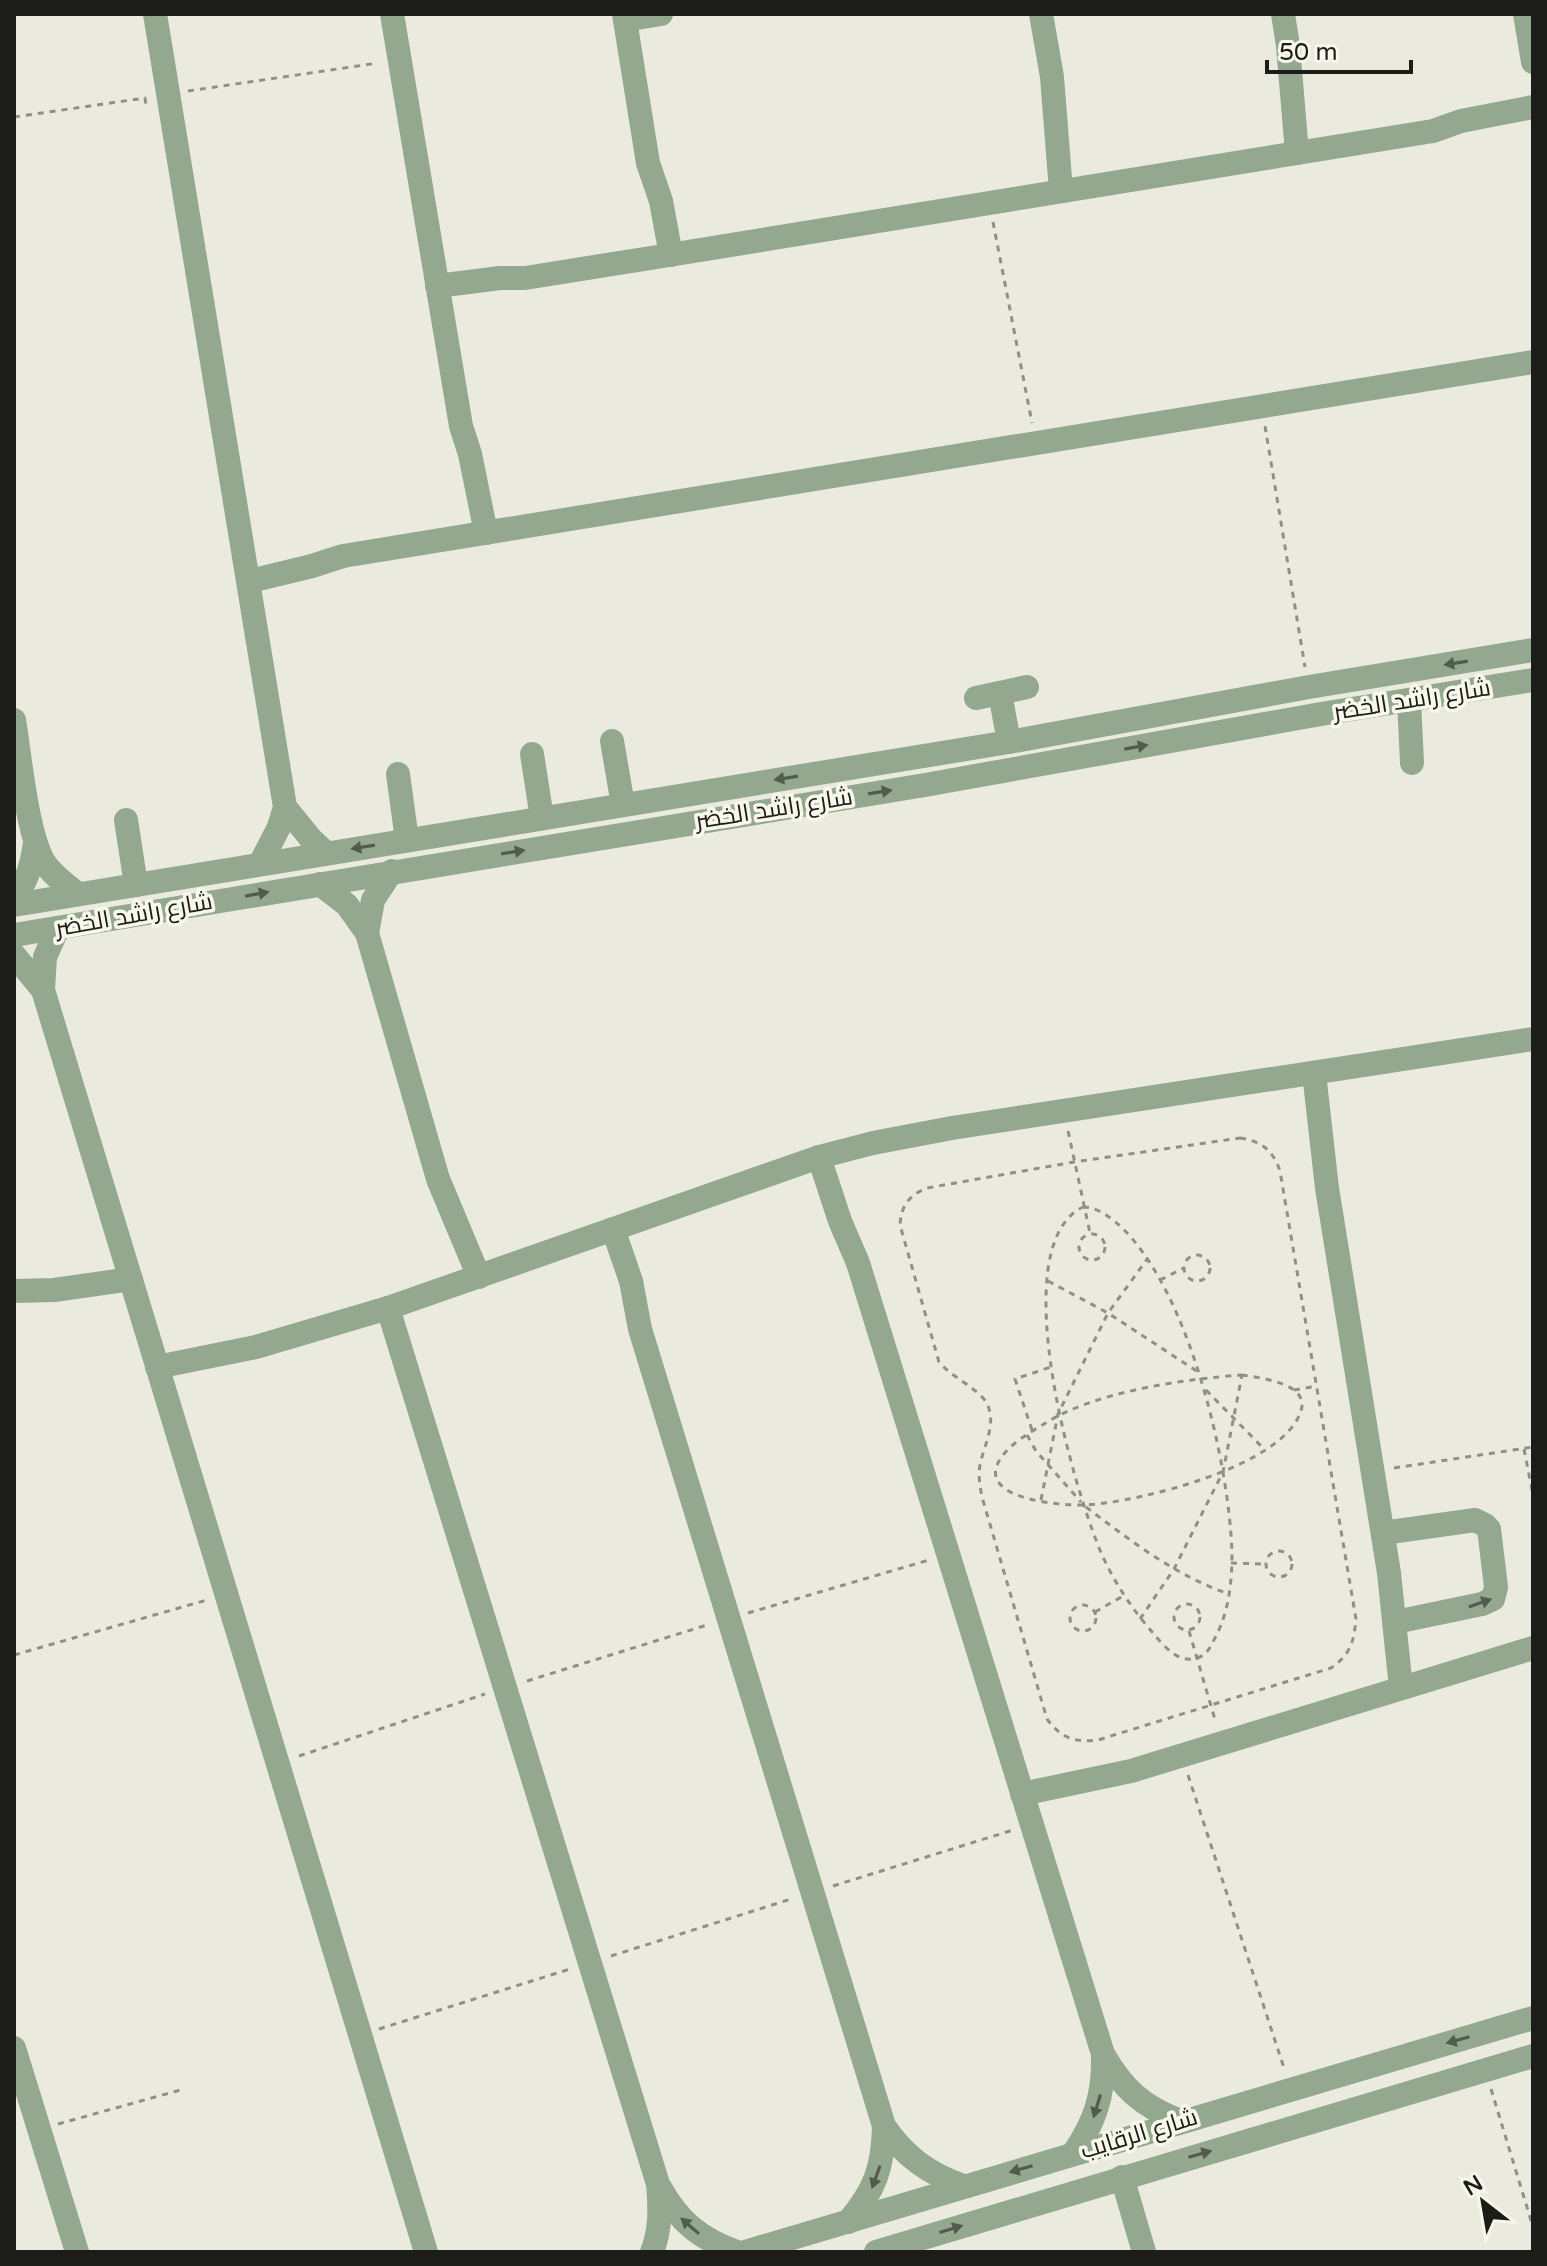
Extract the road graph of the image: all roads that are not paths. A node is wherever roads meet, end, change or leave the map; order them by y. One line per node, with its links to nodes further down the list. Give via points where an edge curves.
1 (155, 14): 18 (street)
2 (392, 14): 15 (street)
3 (661, 14): 7 (street)
4 (1041, 14): 13 (street)
5 (1283, 14): 12 (street)
6 (1525, 14): 8 (street)
7 (625, 17): 14 (street, via 648,193)
8 (1533, 62)
9 (1533, 107): 11 (street)
10 (1533, 121): 11 (street)
11 (1433, 131): 12 (street)
12 (1305, 152): 13 (street)
13 (1070, 190): 14 (street)
14 (664, 256): 15 (street)
15 (438, 295): 17 (street, via 461,426 460,459)
16 (1533, 362): 17 (street)
17 (478, 534): 18 (street)
18 (248, 571): 32 (street)
19 (1533, 650): 27 (street, شارع راشد الخضر, one-way to 27)
20 (1533, 680): 24 (street, شارع راشد الخضر)
21 (1027, 687): 22 (street)
22 (1000, 693): 23 (street); 27 (street)
23 (976, 698)
24 (1409, 700): 29 (street); 39 (street, شارع راشد الخضر, one-way to 24)
25 (14, 720): 36 (street)
26 (612, 741): 31 (street)
27 (1009, 742): 31 (street, شارع راشد الخضر, one-way to 31)
28 (532, 754): 33 (street)
29 (1412, 763)
30 (398, 774): 35 (street)
31 (623, 805): 33 (street, شارع راشد الخضر)
32 (285, 807): 37 (street); 38 (street)
33 (542, 818): 35 (street, شارع راشد الخضر)
34 (126, 820): 41 (street)
35 (407, 840): 37 (street, شارع راشد الخضر, one-way to 37)
36 (35, 843): 42 (street, via 52,872); 43 (street, via 31,867)
37 (326, 853): 38 (street, شارع راشد الخضر)
38 (260, 864): 41 (street, شارع راشد الخضر)
39 (392, 871): 40 (street, شارع راشد الخضر); 46 (street, via 373,900)
40 (320, 884): 45 (street, شارع راشد الخضر, one-way to 40); 46 (street, via 347,905)
41 (136, 885): 42 (street, شارع راشد الخضر)
42 (78, 894): 44 (street, شارع راشد الخضر)
43 (14, 897)
44 (14, 905)
45 (58, 928): 47 (street, شارع راشد الخضر); 49 (street, via 45,957)
46 (367, 933): 55 (street, via 444,1215)
47 (14, 935)
48 (14, 955): 49 (street)
49 (43, 990): 54 (street)
50 (1533, 1039): 51 (street)
51 (1306, 1074): 52 (street, via 913,1135); 59 (street, via 1313,1144 1327,1188)
52 (827, 1155): 53 (street); 64 (street, via 840,1221 858,1263)
53 (607, 1231): 55 (street); 71 (street)
54 (128, 1272): 56 (street, via 52,1280); 58 (street)
55 (470, 1280): 57 (street)
56 (16, 1291)
57 (388, 1308): 58 (street); 74 (street)
58 (160, 1375): 79 (street)
59 (1383, 1533): 60 (street); 61 (street, one-way to 59, via 1493,1599 1489,1529 1475,1520)
60 (1389, 1573): 61 (street); 63 (street)
61 (1405, 1620): 63 (street)
62 (1533, 1648): 63 (street)
63 (1410, 1685): 64 (street, via 1131,1771)
64 (1027, 1811): 67 (street)
65 (1533, 2018): 70 (street, شارع الرقايب, one-way to 70)
66 (14, 2048): 69 (street)
67 (1103, 2054): 70 (street, via 1134,2096); 72 (street, one-way to 72, via 1099,2106)
68 (1533, 2056): 73 (street, شارع الرقايب, one-way to 68)
69 (27, 2117): 78 (street)
70 (1180, 2121): 72 (street, شارع الرقايب)
71 (884, 2126): 75 (street, via 917,2164); 76 (street, one-way to 76, via 877,2178)
72 (1073, 2154): 75 (street, شارع الرقايب, one-way to 75)
73 (1122, 2177): 77 (street, شارع الرقايب, one-way to 73); 83 (street)
74 (658, 2184): 80 (street, via 661,2211); 81 (street, one-way to 74, via 690,2229)
75 (963, 2186): 76 (street, شارع الرقايب)
76 (848, 2222): 82 (street, شارع الرقايب)
77 (885, 2251)
78 (77, 2252)
79 (426, 2252)
80 (652, 2252)
81 (737, 2252)
82 (745, 2252)
83 (1144, 2252)

